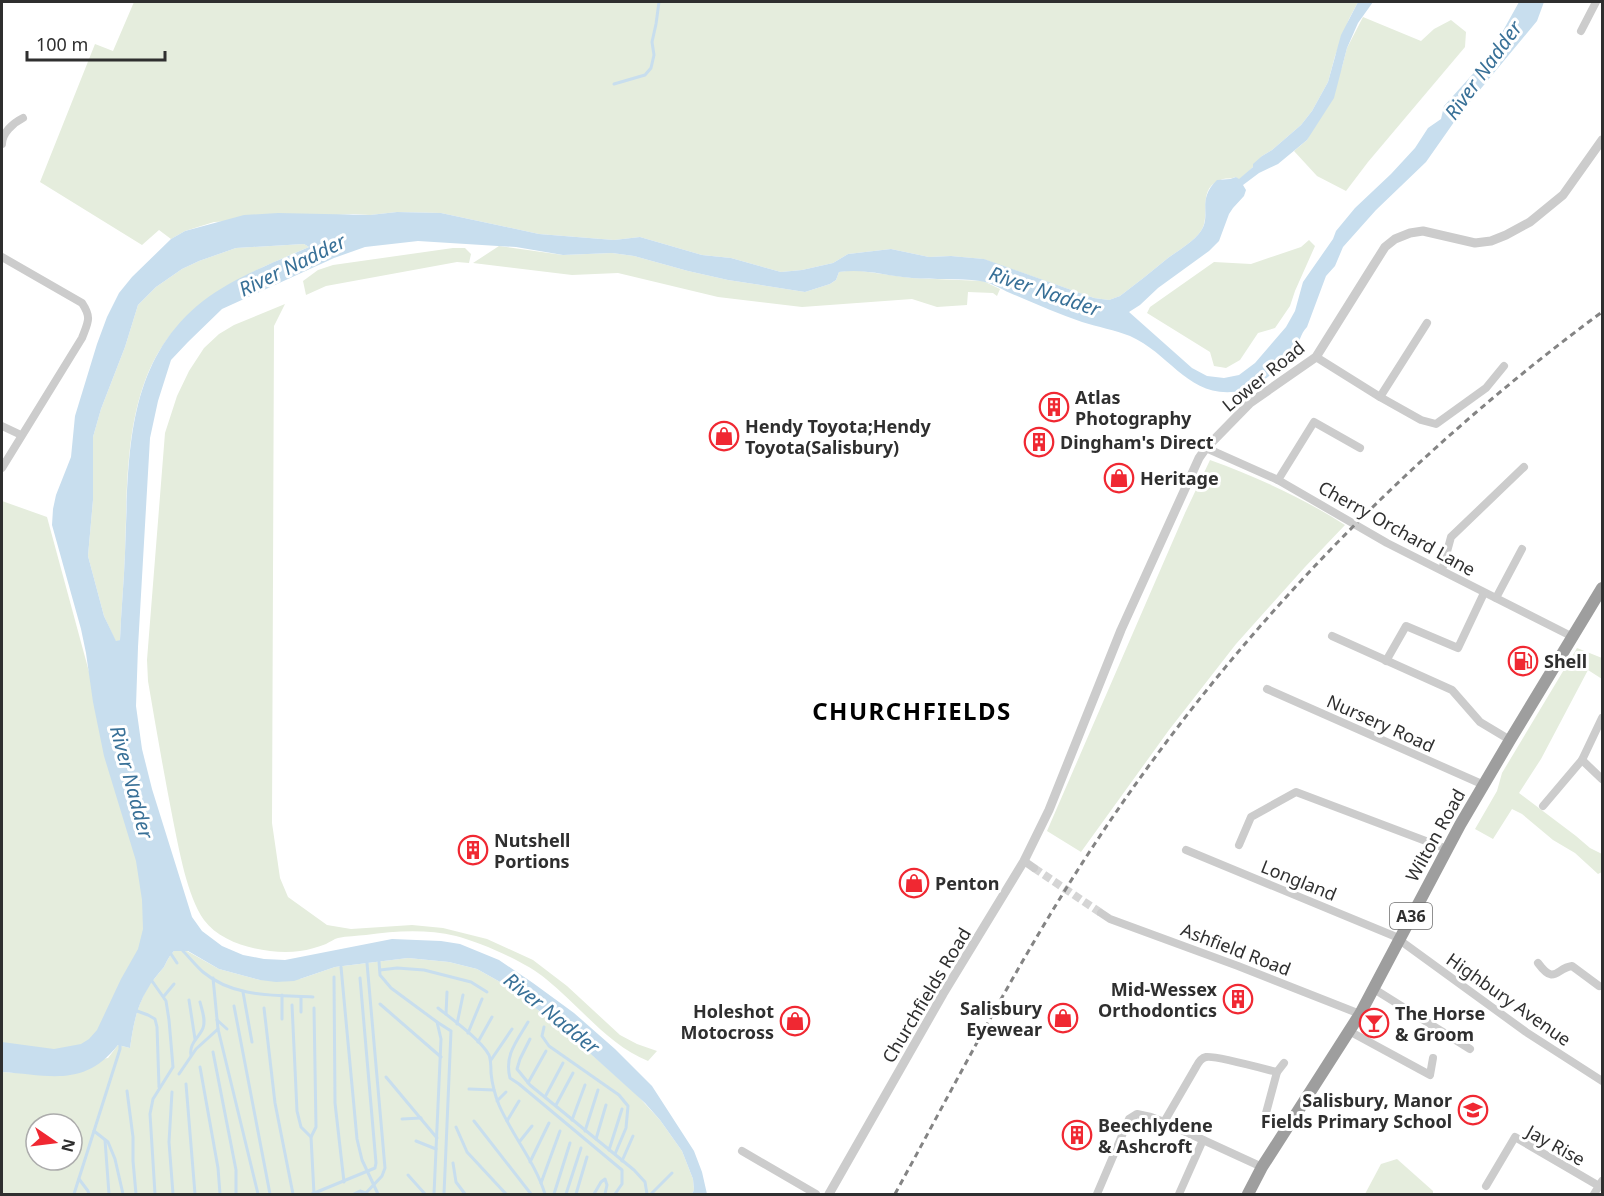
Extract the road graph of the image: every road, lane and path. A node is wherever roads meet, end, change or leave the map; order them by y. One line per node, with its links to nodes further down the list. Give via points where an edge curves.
1 (1596, 2): 2 (street); 3 (street)
2 (1602, 4)
3 (1581, 31)
4 (23, 118): 5 (street, via 14,122)
5 (2, 138): 7 (street)
6 (1602, 140): 10 (street, Lower Road, via 1563,195 1530,222 1506,235 1475,243 1424,231 1395,239 1385,247)
7 (2, 144)
8 (2, 257): 14 (street, via 82,303 88,312 82,338)
9 (1427, 323): 12 (street)
10 (1316, 357): 12 (street); 15 (street, Lower Road, via 1250,403)
11 (1504, 366): 12 (street, via 1486,388 1436,424)
12 (1380, 397)
13 (2, 426): 14 (street)
14 (21, 435): 18 (street)
15 (1206, 448): 19 (street, Cherry Orchard Lane); 35 (street, Lower Road, via 1121,630)
16 (1360, 448): 19 (street, via 1314,422)
17 (1524, 467): 21 (street, via 1451,537)
18 (2, 468)
19 (1278, 480): 21 (street, Cherry Orchard Lane)
20 (1522, 549): 24 (street)
21 (1442, 570): 23 (street, Cherry Orchard Lane)
22 (1602, 588): 26 (highway, Wilton Road / A36)
23 (1484, 593): 24 (street, Cherry Orchard Lane); 27 (street, via 1458,648 1406,626)
24 (1496, 598): 26 (street, Cherry Orchard Lane)
25 (1332, 636): 27 (street)
26 (1573, 637): 30 (highway, Wilton Road / A36)
27 (1386, 661): 30 (street, via 1452,690 1480,722)
28 (1267, 689): 33 (street, Nursery Road)
29 (1602, 718): 31 (street)
30 (1510, 740): 33 (highway, Wilton Road / A36)
31 (1582, 760): 32 (street); 34 (street)
32 (1602, 779)
33 (1484, 785): 37 (highway, Wilton Road / A36)
34 (1543, 806)
35 (1049, 810): 39 (street, Churchfields Road)
36 (1239, 845): 37 (street, via 1251,817 1296,792)
37 (1447, 849): 42 (highway, Wilton Road / A36)
38 (1186, 850): 42 (street, Longland)
39 (1024, 861): 40 (street); 61 (street, Churchfields Road)
40 (1034, 868)
41 (1101, 913): 46 (street, Ashfield Road)
42 (1399, 939): 45 (highway, Wilton Road / A36); 52 (street, Highbury Avenue, via 1526,1032)
43 (1538, 963): 44 (street, via 1544,972 1553,974 1572,966)
44 (1599, 986)
45 (1374, 989): 46 (highway, Wilton Road / A36); 48 (street)
46 (1360, 1014): 47 (highway, Wilton Road / A36)
47 (1349, 1031): 49 (street, via 1430,1075); 57 (highway, Wilton Road / A36)
48 (1470, 1050)
49 (1433, 1058)
50 (1284, 1063): 51 (street)
51 (1277, 1072): 53 (street); 54 (street, via 1207,1057 1200,1060)
52 (1602, 1081)
53 (1266, 1113)
54 (1164, 1122): 55 (street); 62 (street, via 1137,1114 1130,1119)
55 (1203, 1140): 57 (street); 63 (street)
56 (741, 1151): 60 (street)
57 (1262, 1167): 64 (highway, Wilton Road / A36)
58 (1601, 1183): 59 (street, Jay Rise, via 1515,1137); 65 (street, Jay Rise)
59 (1486, 1186)
60 (816, 1194)
61 (829, 1194)
62 (1097, 1194)
63 (1179, 1194)
64 (1248, 1194)
65 (1594, 1194)

